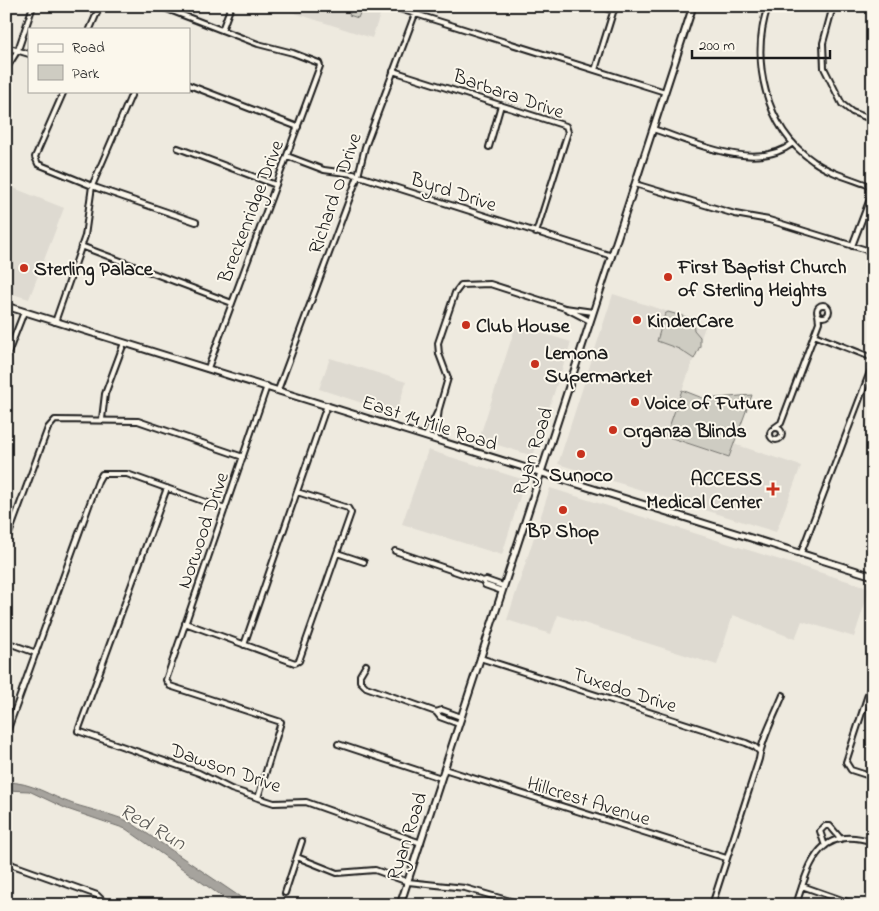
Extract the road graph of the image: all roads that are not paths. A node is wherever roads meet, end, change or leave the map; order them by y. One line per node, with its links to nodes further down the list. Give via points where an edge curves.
1 (33, 6): 16 (street)
2 (100, 6): 13 (street)
3 (159, 6): 14 (street)
4 (231, 6): 14 (street)
5 (390, 6): 12 (street)
6 (418, 6): 12 (street, Richard O Drive)
7 (599, 6): 11 (street)
8 (693, 6): 24 (main road, Ryan Road)
9 (768, 6): 29 (street, via 761,32 760,68 770,101)
10 (833, 6): 26 (street, via 823,43 824,68 842,104 852,112)
11 (614, 8): 19 (street)
12 (415, 14): 19 (street); 20 (street, Richard O Drive)
13 (90, 28)
14 (222, 30): 27 (street, Breckenridge Drive, via 320,64)
15 (6, 47): 16 (street)
16 (18, 50): 17 (street); 18 (street)
17 (28, 54)
18 (6, 69)
19 (594, 70): 24 (street)
20 (393, 71): 25 (street, Barbara Drive); 33 (street, Richard O Drive, via 365,147)
21 (190, 85): 27 (street)
22 (64, 92): 36 (street, via 35,159 40,166)
23 (132, 92): 36 (street)
24 (665, 92): 28 (main road, Ryan Road)
25 (502, 105): 30 (street); 40 (street, Barbara Drive, via 564,125 568,130)
26 (873, 120)
27 (298, 126): 32 (street, Breckenridge Drive)
28 (653, 129): 29 (street, via 753,157 772,155); 34 (main road, Ryan Road)
29 (793, 143): 37 (street, via 804,155 826,169)
30 (489, 146)
31 (178, 148): 35 (street)
32 (287, 156): 33 (street, Byrd Drive, via 324,170); 35 (street, Breckenridge Drive)
33 (358, 176): 40 (street, Byrd Drive); 62 (street, Richard O Drive)
34 (635, 184): 42 (street); 44 (main road, Ryan Road)
35 (276, 185): 45 (street, Breckenridge Drive)
36 (92, 186): 39 (street); 41 (street)
37 (873, 187)
38 (873, 191): 42 (street)
39 (196, 222)
40 (536, 233): 44 (street, Byrd Drive)
41 (82, 246): 45 (street); 53 (street)
42 (852, 246): 43 (street)
43 (873, 252)
44 (612, 256): 49 (main road, Ryan Road)
45 (232, 303): 60 (street, Breckenridge Drive)
46 (6, 306): 48 (main road, East 14 Mile Road)
47 (565, 308): 49 (street); 52 (street); 64 (street, via 490,284 461,285 455,293 438,343 448,375)
48 (24, 312): 53 (main road, East 14 Mile Road); 57 (street)
49 (593, 312): 52 (main road, Ryan Road)
50 (818, 314): 51 (street); 51 (street, via 818,307 826,306 829,313); 54 (street)
51 (825, 317): 54 (street)
52 (590, 321): 72 (main road, Ryan Road)
53 (55, 322): 56 (main road, East 14 Mile Road)
54 (819, 322): 55 (street)
55 (814, 335): 58 (street); 66 (street)
56 (124, 343): 60 (main road, East 14 Mile Road); 65 (street, via 105,394)
57 (6, 358)
58 (873, 358)
59 (873, 364): 79 (street)
60 (208, 368): 61 (main road, East 14 Mile Road)
61 (267, 386): 62 (main road, East 14 Mile Road); 71 (street, Norwood Drive)
62 (278, 390): 63 (main road, East 14 Mile Road)
63 (327, 405): 69 (main road, East 14 Mile Road); 74 (street)
64 (439, 409): 69 (street); 70 (street)
65 (102, 419): 71 (street, via 138,421); 76 (street, via 52,421)
66 (780, 423): 67 (street); 68 (street)
67 (774, 428): 68 (street); 68 (street, via 770,434 775,440 782,437)
68 (782, 430)
69 (426, 436): 70 (main road, East 14 Mile Road)
70 (435, 439): 72 (main road, East 14 Mile Road)
71 (243, 457): 75 (street, Norwood Drive)
72 (541, 473): 79 (main road, East 14 Mile Road); 82 (main road, Ryan Road)
73 (167, 488): 75 (street); 86 (street, via 127,474 102,474); 100 (street, Dawson Drive, via 78,731 199,773)
74 (297, 492): 78 (street, via 350,509); 85 (street)
75 (225, 509): 83 (street, Norwood Drive)
76 (6, 542)
77 (395, 551): 82 (street)
78 (338, 553): 80 (street); 85 (street, via 297,663)
79 (801, 553): 81 (main road, East 14 Mile Road)
80 (364, 562)
81 (873, 576)
82 (503, 588): 87 (main road, Ryan Road)
83 (185, 623): 85 (street); 100 (street, Norwood Drive, via 167,683 281,722)
84 (6, 642): 86 (street)
85 (244, 644)
86 (36, 653): 94 (street)
87 (480, 658): 92 (main road, Ryan Road); 96 (street, Tuxedo Drive, via 746,743)
88 (366, 664): 91 (street, via 360,675 360,681 366,687)
89 (873, 679): 98 (street, via 846,762 847,767)
90 (783, 695): 96 (street)
91 (436, 712): 92 (street, via 442,710); 93 (street, via 440,717)
92 (461, 717): 93 (main road, Ryan Road)
93 (459, 724): 97 (main road, Ryan Road)
94 (8, 730)
95 (338, 744): 99 (street)
96 (759, 751): 107 (street)
97 (444, 769): 99 (main road, Ryan Road); 107 (street, Hillcrest Avenue)
98 (873, 777)
99 (441, 778): 104 (main road, Ryan Road)
100 (258, 798): 104 (street, Dawson Drive, via 277,804 298,800 306,802)
101 (841, 839): 103 (street, via 852,837); 105 (street); 105 (street, via 830,826 825,826 820,831)
102 (302, 841): 106 (street)
103 (873, 842)
104 (421, 843): 109 (main road, Ryan Road)
105 (826, 844): 110 (street, via 811,861)
106 (297, 858): 109 (street, via 337,872 371,870); 111 (street)
107 (726, 858): 115 (street)
108 (6, 860): 113 (street, via 97,896)
109 (408, 882): 112 (main road, Ryan Road); 114 (street, via 465,888)
110 (802, 886): 116 (street); 117 (street)
111 (285, 893)
112 (400, 904)
113 (107, 905)
114 (524, 905)
115 (712, 905)
116 (796, 905)
117 (856, 905)

